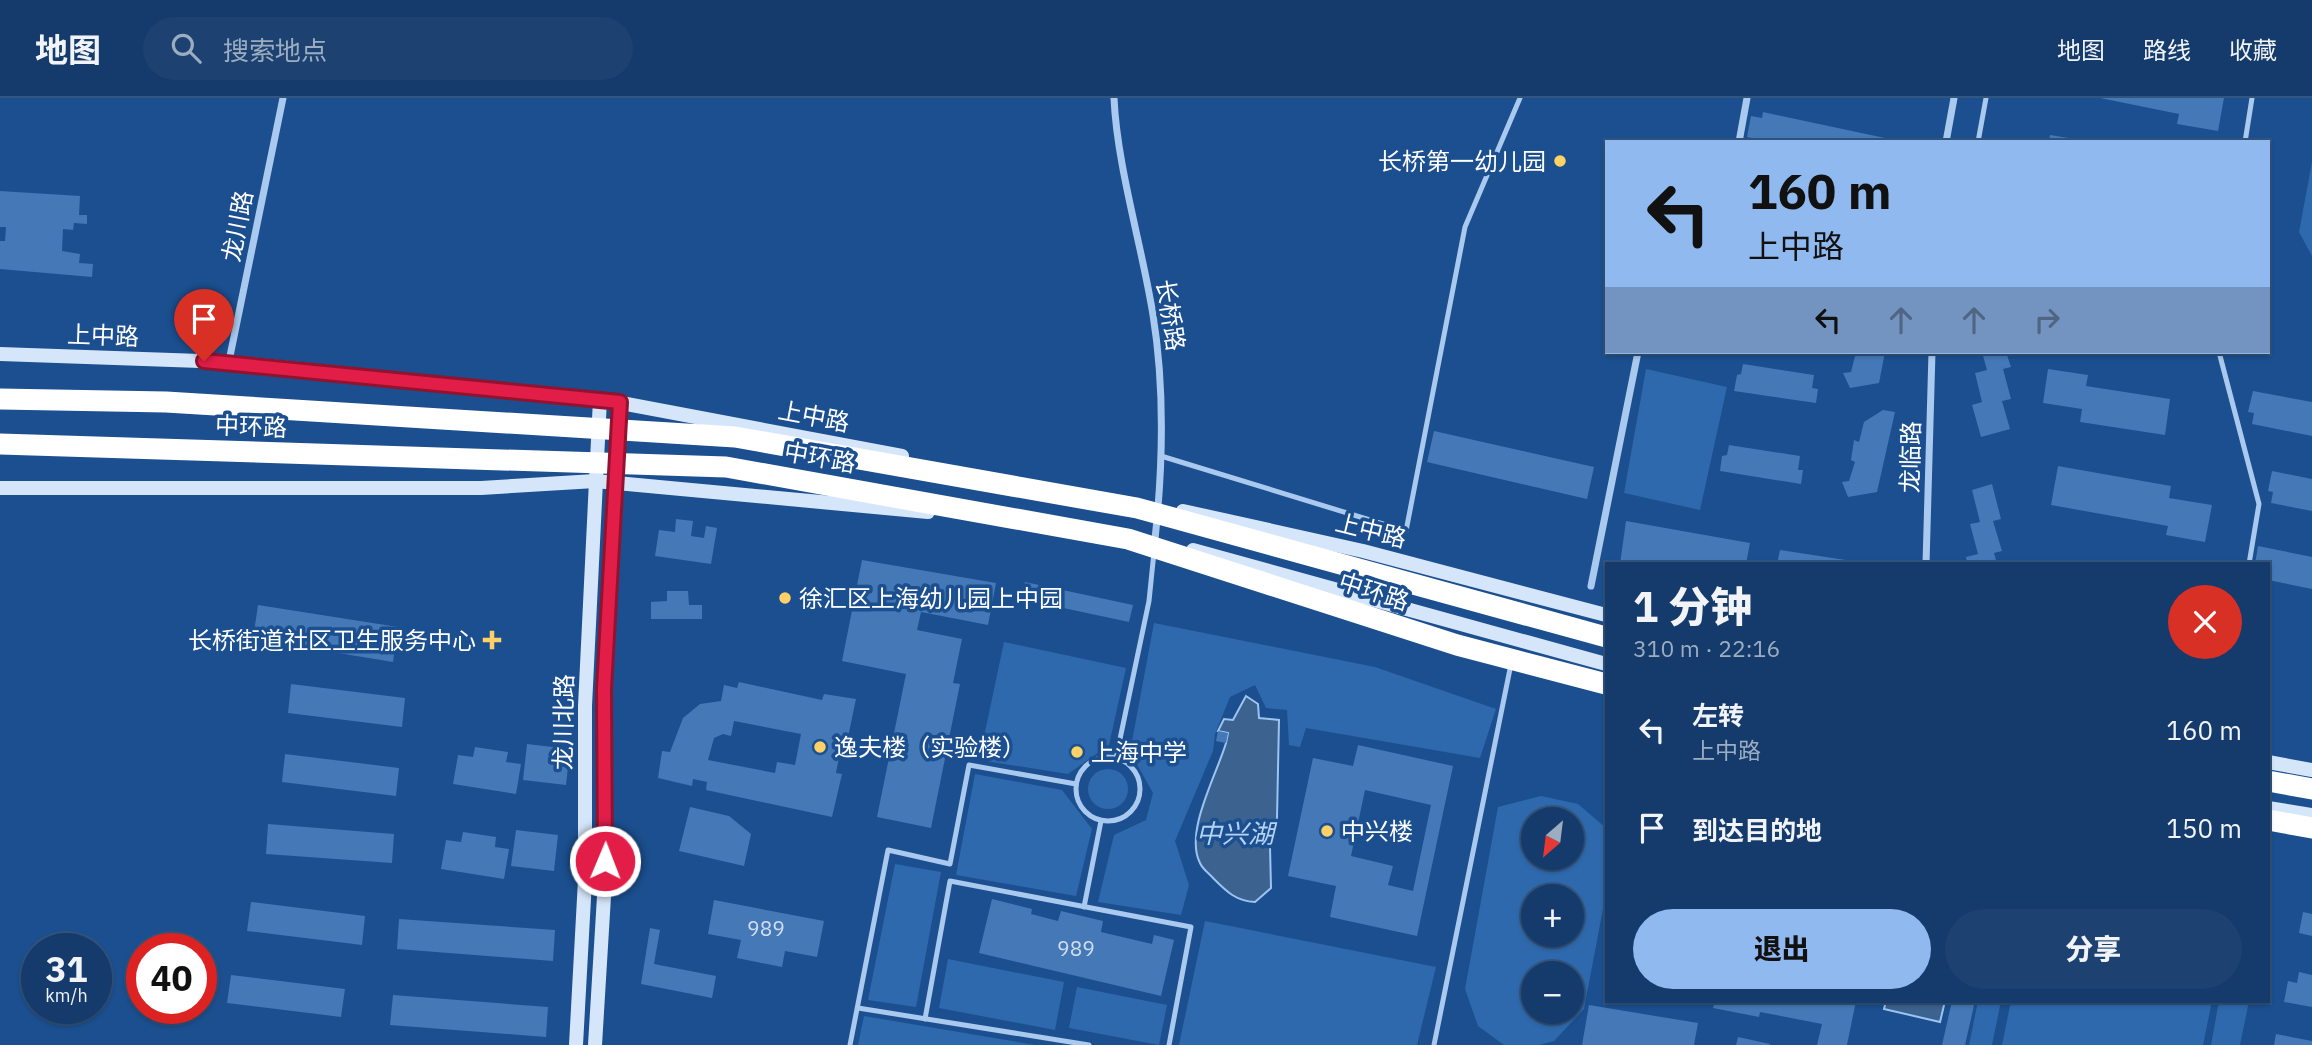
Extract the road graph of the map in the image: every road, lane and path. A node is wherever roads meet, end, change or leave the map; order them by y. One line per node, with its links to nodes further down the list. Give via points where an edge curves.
1 (282, 98): 16 (street, 龙川路)
2 (1114, 98): 21 (street, 长桥路, via 1157,344)
3 (1520, 98): 21 (lane, via 1465,227 1406,531)
4 (1747, 98): 8 (street)
5 (1954, 98): 9 (street)
6 (1986, 98): 10 (lane)
7 (2252, 98): 11 (lane)
8 (1739, 140)
9 (1946, 140)
10 (1978, 140)
11 (2245, 140)
12 (0, 354): 16 (main road, 上中路)
13 (1638, 354): 29 (street)
14 (1931, 354): 27 (street, 龙临路)
15 (2219, 354): 28 (lane, via 2259,504)
16 (229, 362): 18 (main road, 上中路)
17 (0, 398): 31 (highway, 中环路, bridge, via 166,402 735,437 1137,508)
18 (600, 399): 19 (main road, 上中路); 22 (main road, 龙川北路)
19 (620, 402): 23 (main road, 龙川北路); 25 (main road, 上中路)
20 (0, 444): 34 (highway, 中环路, bridge, via 726,467 1128,539 1457,645)
21 (1161, 456): 25 (street, 长桥路)
22 (595, 481): 23 (main road); 24 (main road, via 481,488); 49 (main road, 龙川北路)
23 (615, 483): 26 (main road, via 1105,527); 50 (main road, 龙川北路, via 604,689 604,892)
24 (0, 488)
25 (1159, 505): 26 (street, 长桥路); 30 (main road, 上中路, via 1363,551)
26 (1155, 539): 32 (main road); 35 (lane, via 1149,601)
27 (1926, 562)
28 (2249, 562)
29 (1591, 586)
30 (1605, 615)
31 (1605, 637)
32 (1517, 639): 33 (main road); 54 (lane)
33 (1605, 664)
34 (1605, 684)
35 (1116, 758): 39 (lane, via 1095,760); 44 (lane, via 1126,762 1139,779 1139,800 1126,816)
36 (2270, 762): 37 (main road)
37 (2312, 770)
38 (2270, 781): 40 (highway)
39 (1076, 784): 44 (lane, via 1080,805); 47 (lane, via 969,765 950,864 888,850)
40 (2312, 789)
41 (2270, 808): 42 (main road)
42 (2312, 815)
43 (2270, 820): 45 (highway)
44 (1101, 821): 46 (lane)
45 (2312, 828)
46 (1084, 906): 48 (lane, via 950,881); 53 (lane, via 1191,927)
47 (858, 1008): 48 (lane); 51 (lane)
48 (925, 1019): 52 (lane)
49 (576, 1045)
50 (595, 1045)
51 (850, 1045)
52 (1089, 1045)
53 (1169, 1045)
54 (1434, 1045)

